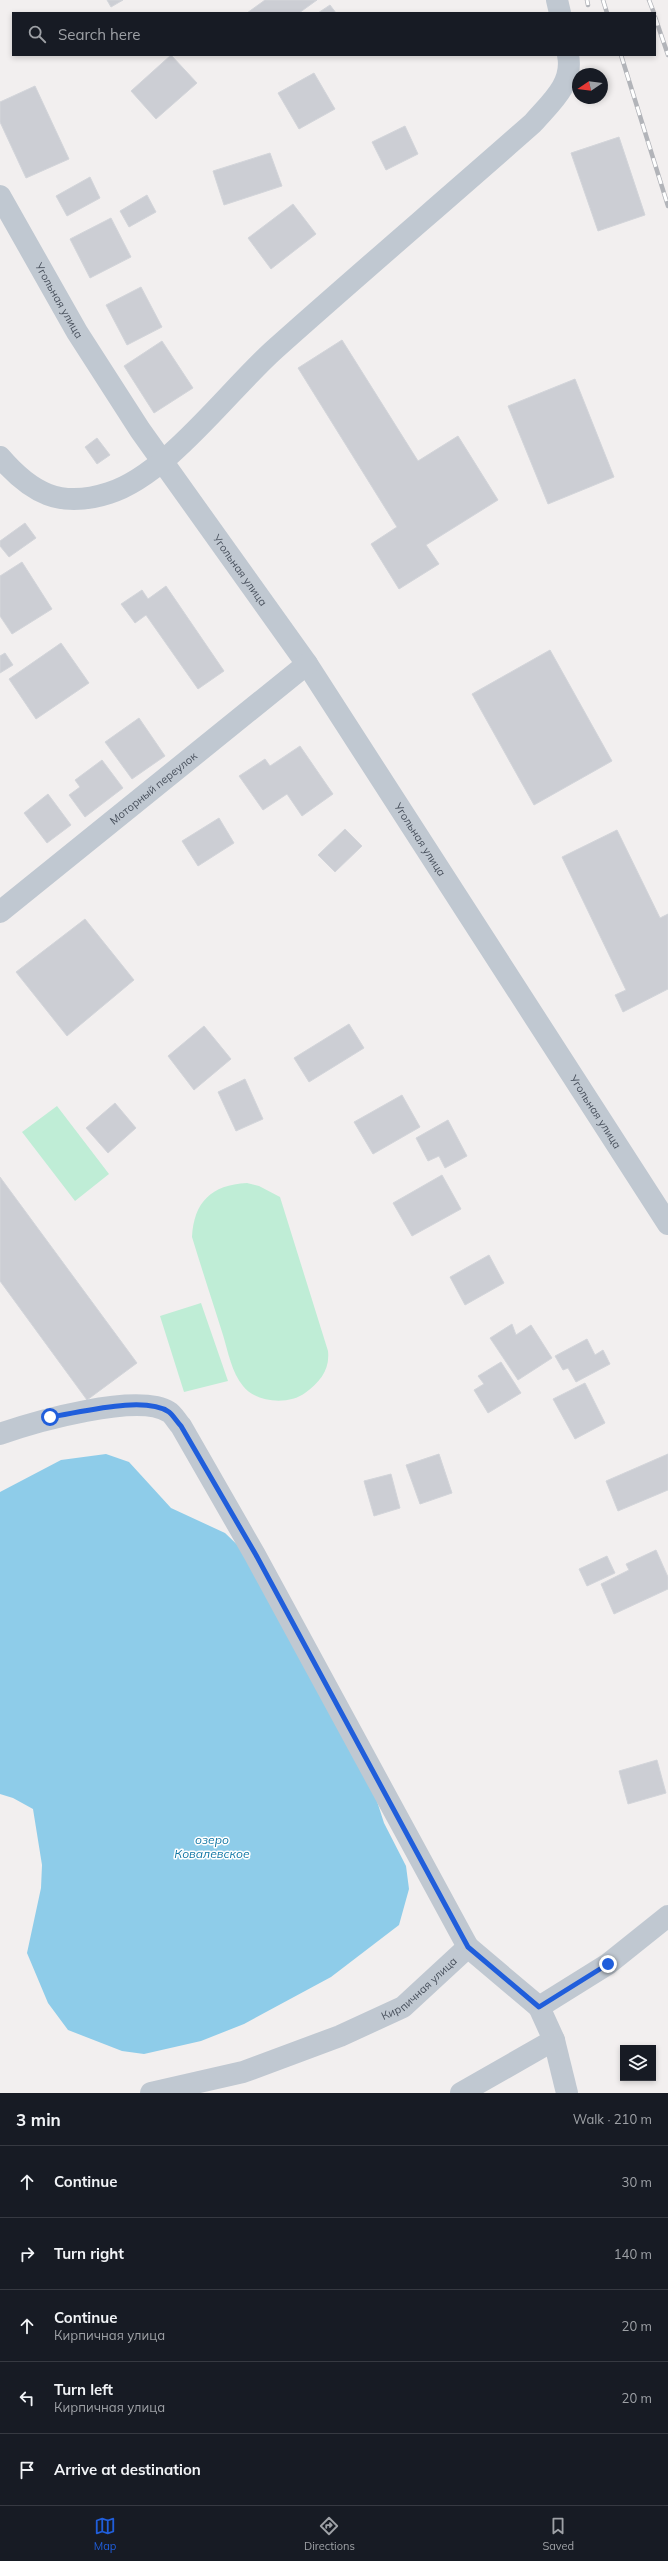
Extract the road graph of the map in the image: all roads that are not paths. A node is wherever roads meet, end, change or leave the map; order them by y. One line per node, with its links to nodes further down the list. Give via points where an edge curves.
1 (557, 0): 2 (street)
2 (560, 12)
3 (568, 56): 6 (street, via 570,64 567,82 533,123 274,350)
4 (0, 196): 6 (street, Угольная улица, via 77,332)
5 (0, 457): 6 (street, via 19,479 42,494 64,498 109,493)
6 (163, 461): 7 (street, Угольная улица)
7 (307, 664): 8 (street, Моторный переулок); 9 (street, Угольная улица)
8 (0, 912)
9 (668, 1224)
10 (0, 1434): 12 (street, via 50,1417 134,1405 152,1406 169,1412 181,1426 256,1555)
11 (668, 1916): 13 (street, via 608,1964)
12 (468, 1947): 13 (street); 15 (street, Кирпичная улица, via 402,2007 368,2023 243,2072)
13 (539, 2007): 14 (street)
14 (554, 2040): 16 (street); 17 (street)
15 (151, 2093)
16 (461, 2093)
17 (567, 2093)

